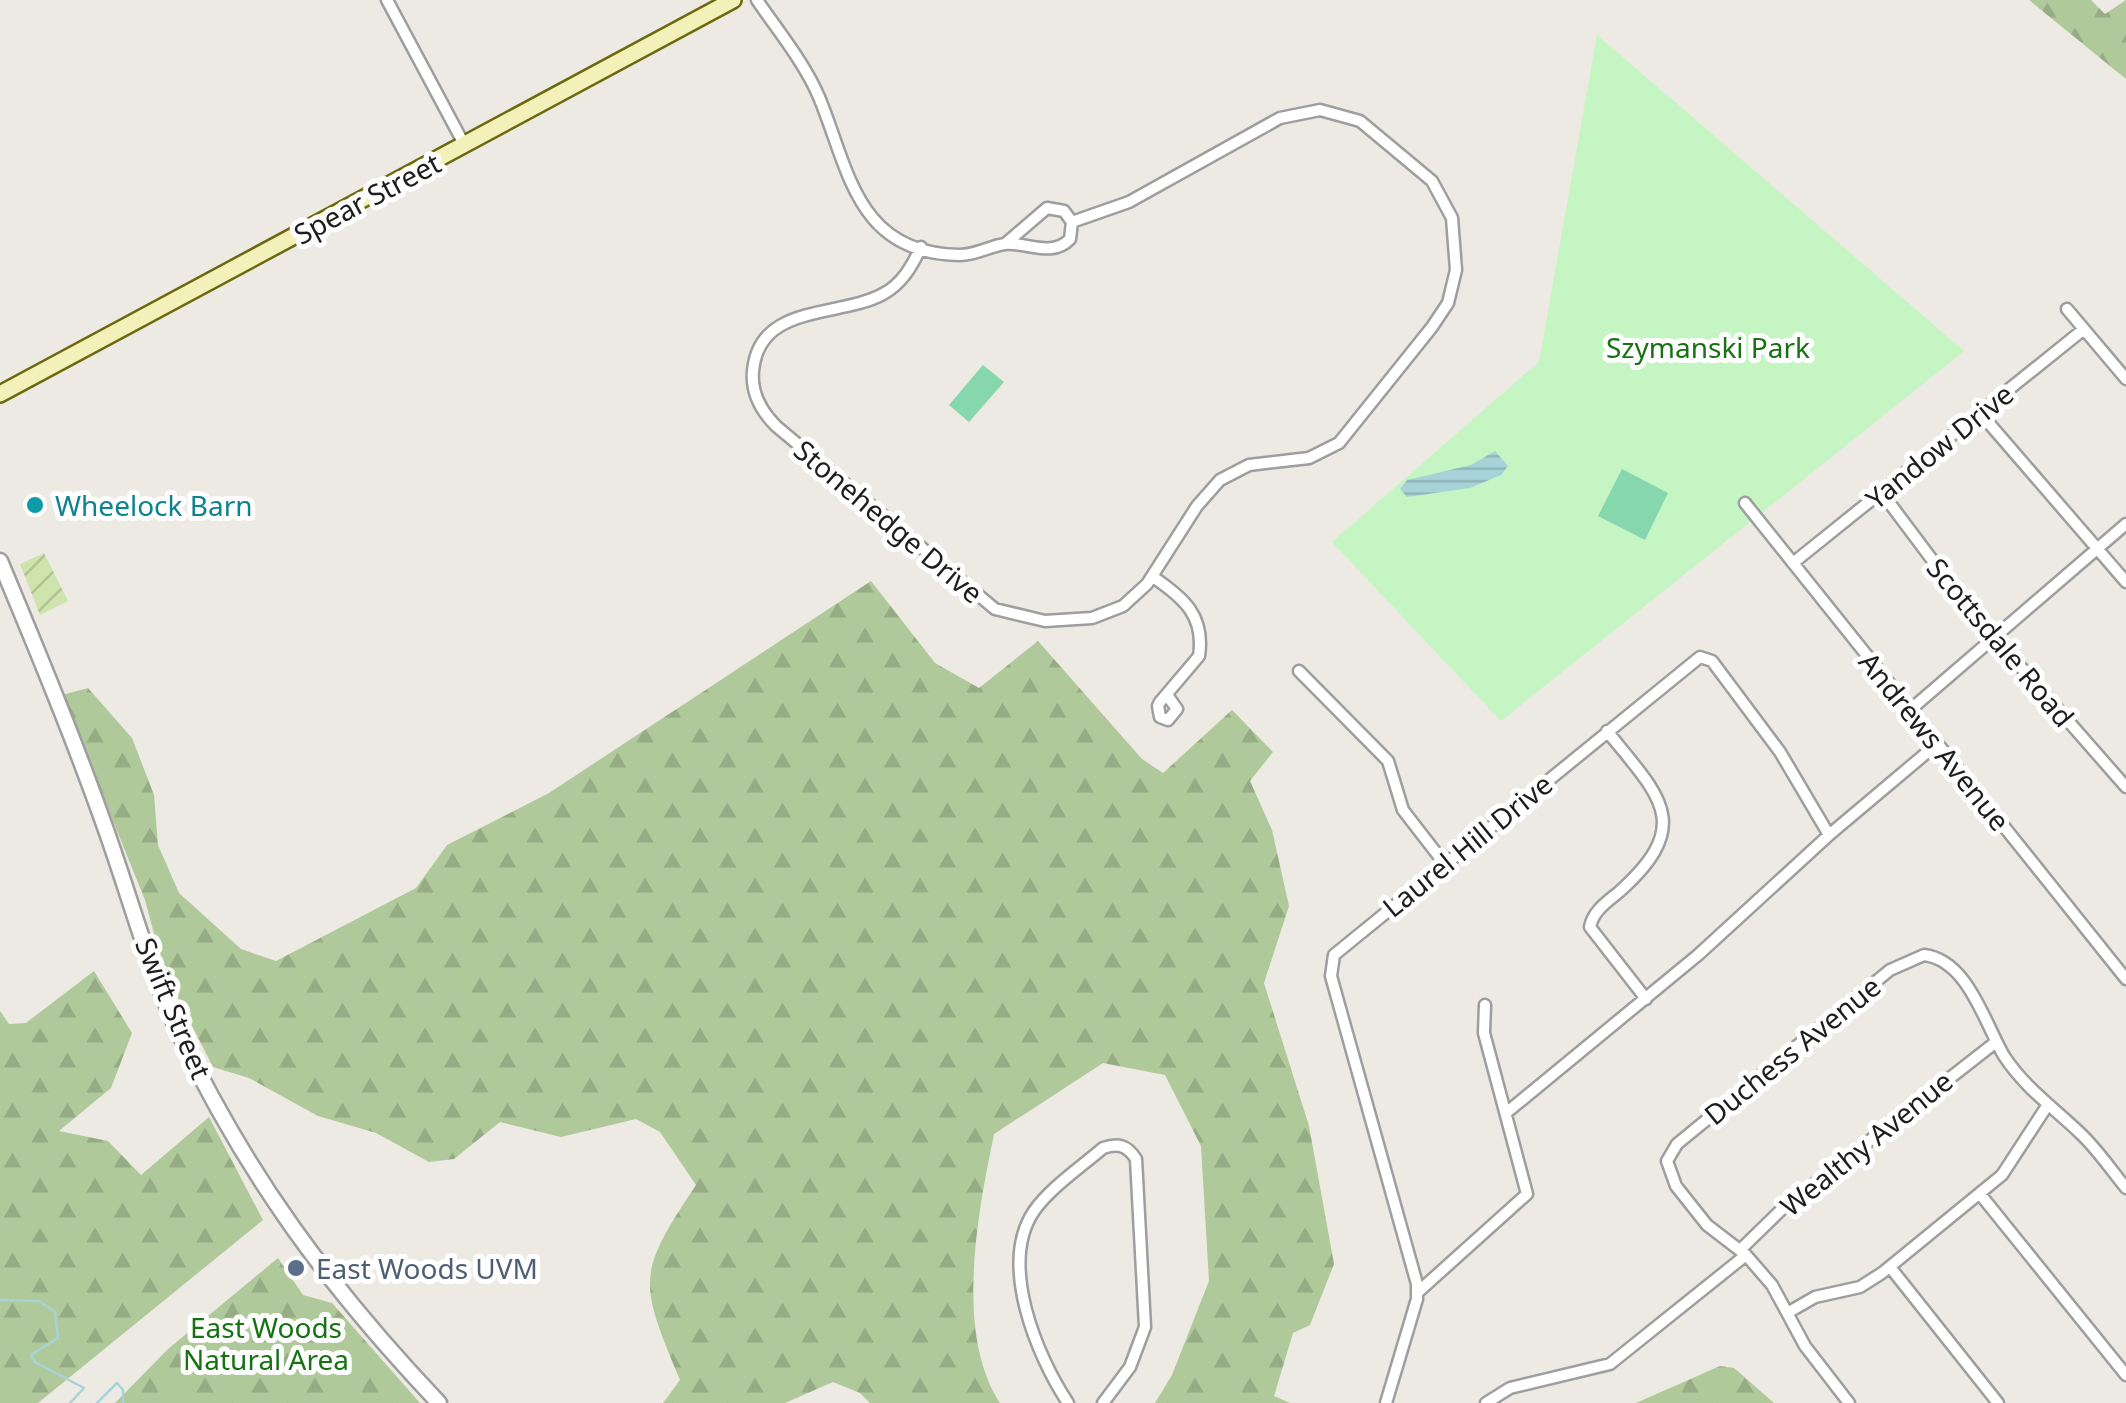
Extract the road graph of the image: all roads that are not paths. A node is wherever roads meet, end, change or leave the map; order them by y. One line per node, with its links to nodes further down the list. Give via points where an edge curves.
1 (386, 0): 4 (street)
2 (733, 0): 4 (main road, Spear Street)
3 (757, 0): 7 (street, via 814,86 856,198 892,234)
4 (465, 146): 11 (main road, Spear Street)
5 (1072, 222): 6 (street, via 1070,239 1060,247); 6 (street, via 1064,211 1047,208); 19 (street, Stonehedge Drive, via 1128,202 1280,118 1320,110 1360,121 1414,161 1441,193 1455,229 1448,302 1348,434 1310,458 1249,465 1220,480)
6 (1005, 244): 7 (street, via 961,254)
7 (921, 247): 19 (street, Stonehedge Drive, via 888,292 794,318 771,332 752,373 763,411 995,609 1045,622 1092,618 1123,606)
8 (2067, 308): 9 (street)
9 (2084, 329): 10 (street); 12 (street, Yandow Drive)
10 (2126, 379)
11 (0, 394)
12 (1981, 414): 13 (street, Yandow Drive); 16 (street)
13 (1882, 493): 18 (street, Yandow Drive); 21 (street, Scottsdale Road)
14 (1745, 503): 18 (street, Andrews Avenue)
15 (2126, 524): 16 (street)
16 (2097, 549): 20 (street); 21 (street)
17 (0, 561): 43 (street, Swift Street, via 96,801 154,974 205,1082 308,1254)
18 (1793, 563): 24 (street, Andrews Avenue)
19 (1153, 576): 23 (street, via 1188,603 1199,626 1200,656)
20 (2126, 582)
21 (1994, 638): 24 (street); 27 (street, Scottsdale Road)
22 (1299, 671): 29 (street, via 1388,761 1402,810)
23 (1166, 695)
24 (1910, 710): 26 (street, Andrews Avenue)
25 (1606, 731): 28 (street, Laurel Hill Drive, via 1695,660 1708,657 1785,759); 29 (street, Laurel Hill Drive); 31 (street, via 1654,791 1663,830 1650,862 1596,912 1590,926)
26 (1937, 744): 28 (street); 30 (street, Andrews Avenue)
27 (2126, 787)
28 (1828, 835): 31 (street)
29 (1444, 864): 40 (street, Laurel Hill Drive, via 1340,948 1330,966)
30 (2126, 979)
31 (1646, 998): 35 (street)
32 (1485, 1006): 35 (street, via 1484,1032)
33 (1996, 1042): 34 (street); 38 (street, Wealthy Avenue, via 1782,1210); 38 (street, Duchess Avenue, via 1955,974 1940,958 1920,955 1890,970 1670,1152 1670,1174 1690,1206)
34 (2047, 1106): 36 (street, via 2084,1137); 37 (street, via 2008,1167)
35 (1506, 1113): 40 (street, via 1527,1194)
36 (2126, 1188)
37 (1980, 1194): 39 (street); 42 (street)
38 (1743, 1252): 41 (street); 47 (street, Wealthy Avenue, via 1610,1364 1510,1388)
39 (1890, 1267): 41 (street, via 1860,1287 1816,1297); 49 (street)
40 (1418, 1292): 46 (street)
41 (1789, 1312): 48 (street, via 1805,1346)
42 (2126, 1375)
43 (439, 1403)
44 (1068, 1403): 45 (street, via 1027,1306 1020,1251 1034,1210 1114,1145 1136,1159 1145,1327 1130,1367)
45 (1103, 1403)
46 (1386, 1403)
47 (1486, 1403)
48 (1849, 1403)
49 (1998, 1403)

